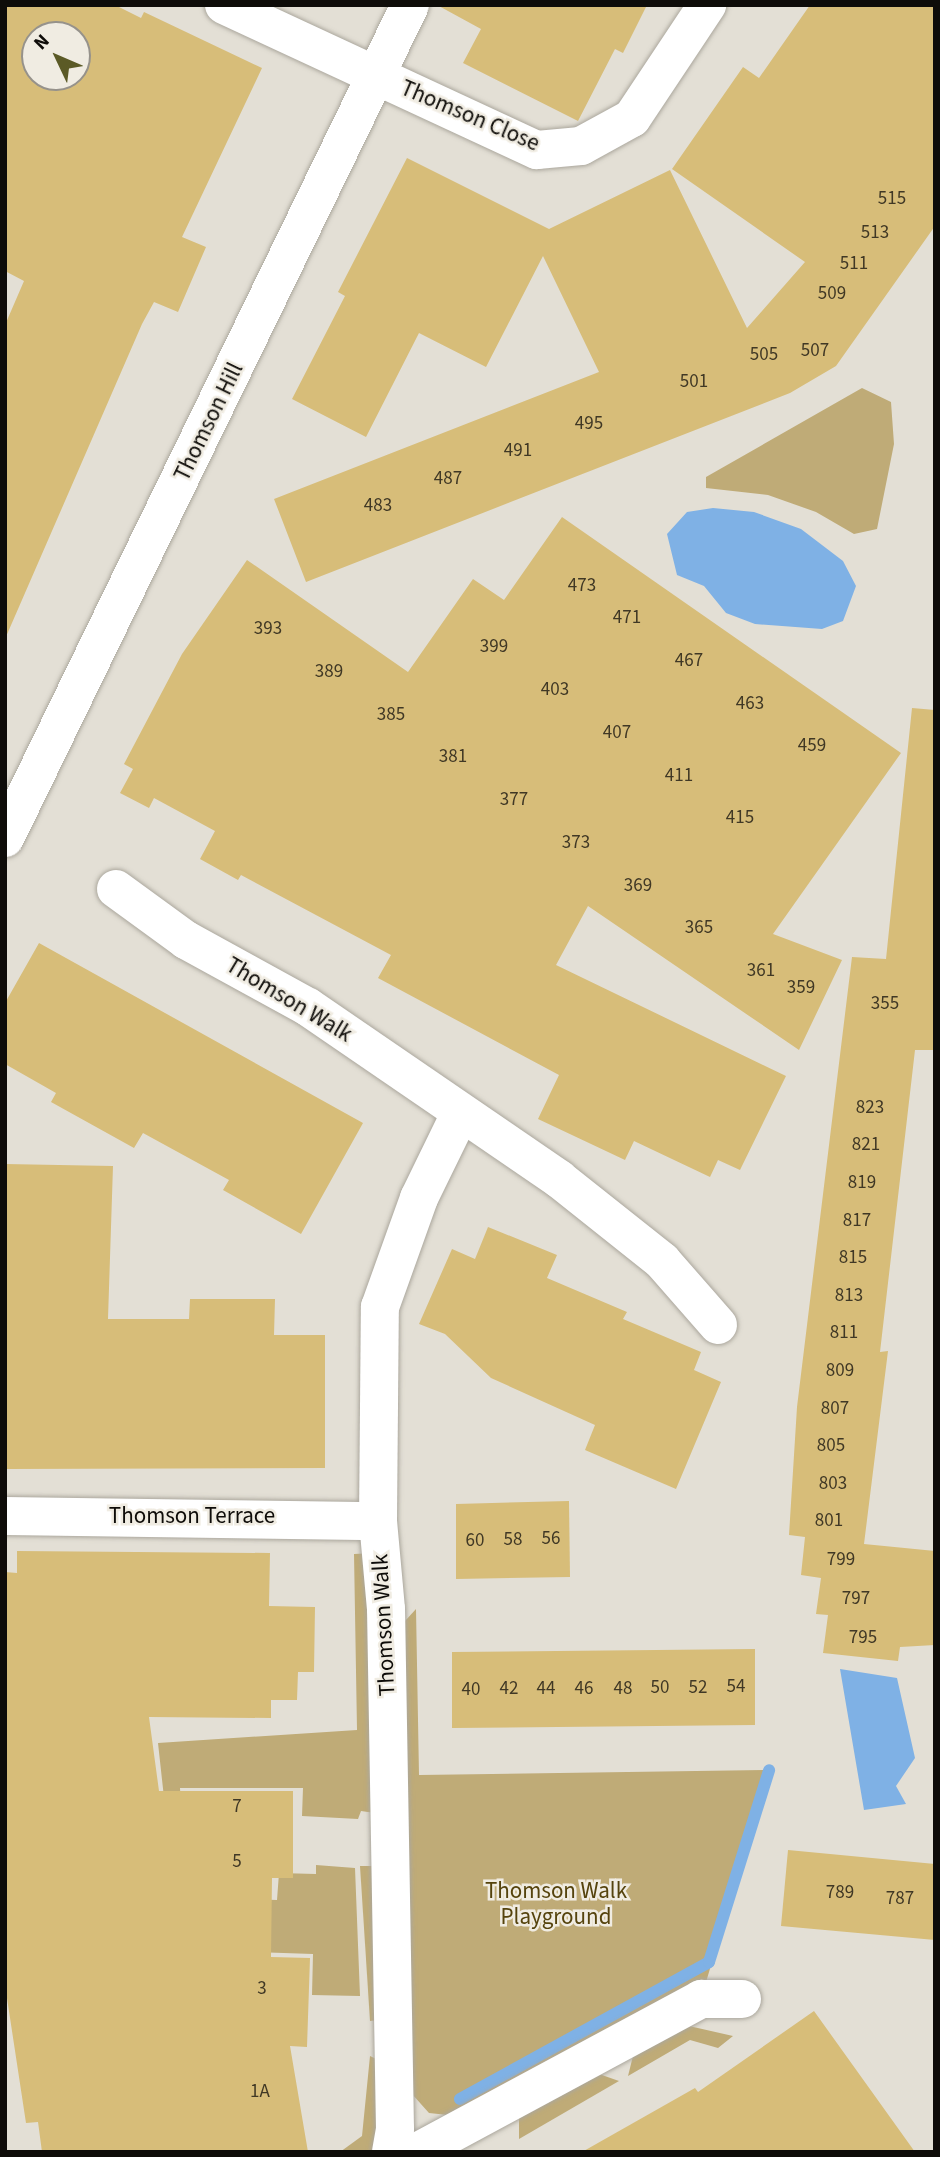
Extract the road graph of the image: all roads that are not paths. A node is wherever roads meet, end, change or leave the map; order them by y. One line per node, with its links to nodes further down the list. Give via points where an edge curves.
1 (224, 5): 4 (street, Thomson Close)
2 (410, 5): 4 (street, Thomson Hill)
3 (707, 5): 4 (street, Thomson Close, via 632,118 581,146 537,150)
4 (377, 77): 5 (street, Thomson Hill)
5 (5, 838)
6 (116, 889): 7 (street, Thomson Walk, via 186,940 309,1007)
7 (460, 1114): 8 (street, Thomson Walk, via 559,1179 662,1261); 10 (street, Thomson Walk, via 419,1198 380,1307)
8 (718, 1325)
9 (5, 1516): 10 (street, Thomson Terrace)
10 (378, 1521): 12 (street, Thomson Walk, via 386,1622 395,2129)
11 (742, 1999): 13 (street, via 701,1998)
12 (391, 2152)
13 (417, 2152)

